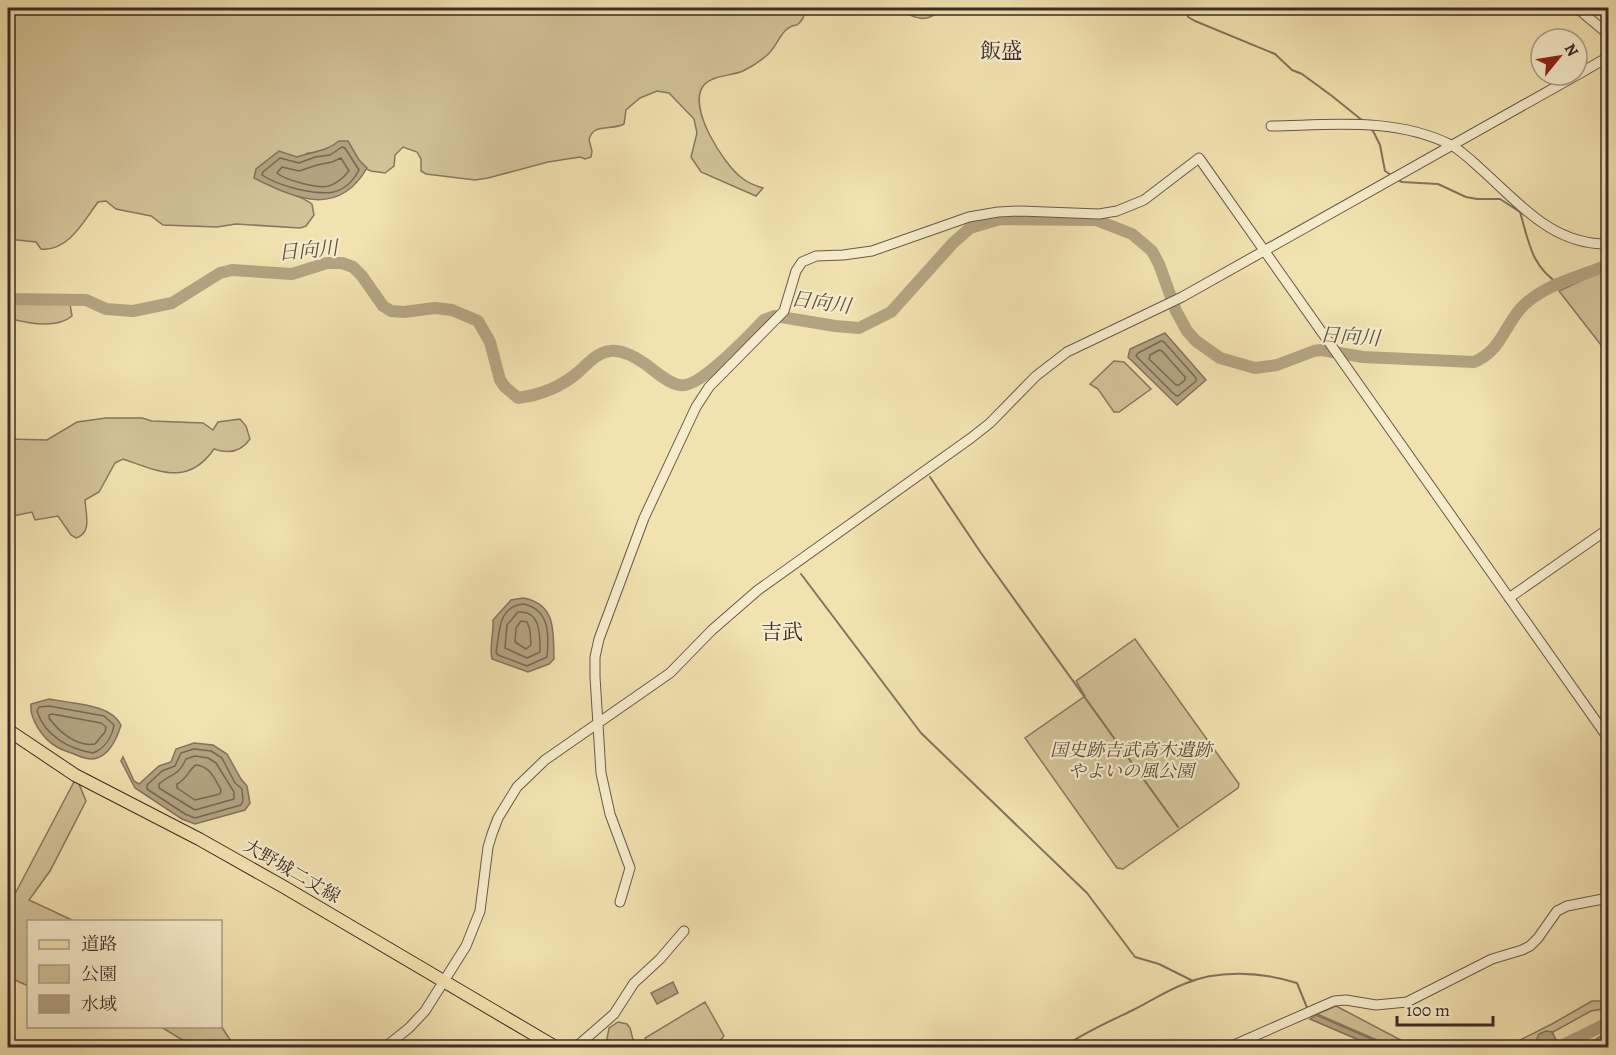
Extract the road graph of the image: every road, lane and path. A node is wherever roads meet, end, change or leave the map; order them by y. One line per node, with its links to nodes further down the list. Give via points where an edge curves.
1 (1577, 8): 2 (street)
2 (1608, 34)
3 (1608, 57): 4 (street)
4 (1589, 68)
5 (1555, 87): 7 (street)
6 (1271, 126): 7 (street, via 1383,125 1411,130)
7 (1451, 145): 8 (street, via 1549,229 1575,241); 9 (street)
8 (1608, 244)
9 (1263, 251): 11 (street); 12 (street, via 1169,304 1060,358 1036,376 990,423 758,590 670,673); 12 (street, via 1199,158 1144,200 1117,211 998,212 969,217 861,253 810,257 802,262 782,313 704,394 647,510 599,639 595,657)
10 (1608, 529): 11 (street)
11 (1509, 598): 14 (street)
12 (598, 724): 16 (street, via 603,788 630,868); 18 (street, via 536,768 507,801 488,847 474,930)
13 (8, 730): 18 (main road, 大野城二丈線, via 75,775 199,839)
14 (1608, 738)
15 (1608, 898): 22 (street, via 1557,911 1530,946 1492,959 1407,1002 1383,1005 1334,1001)
16 (620, 903)
17 (684, 931): 21 (street, via 634,983 614,1014)
18 (444, 980): 19 (street, via 417,1020); 20 (main road, 大野城二丈線)
19 (384, 1047)
20 (557, 1047)
21 (575, 1047)
22 (1227, 1047)

